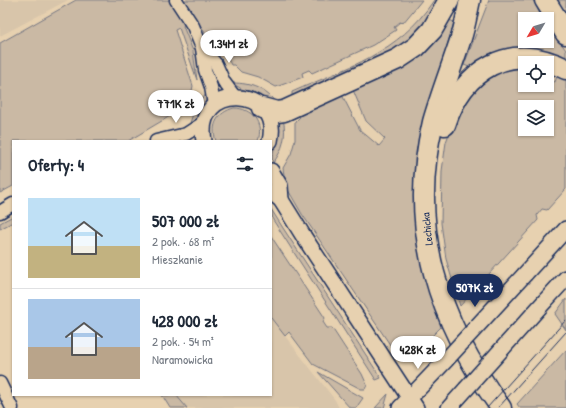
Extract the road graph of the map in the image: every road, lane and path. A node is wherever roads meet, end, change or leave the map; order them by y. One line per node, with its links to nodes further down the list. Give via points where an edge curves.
1 (176, 0): 8 (street, via 193,26)
2 (449, 0): 12 (main road, via 432,30 416,47 398,60 284,111)
3 (470, 0): 7 (main road, Lechicka)
4 (480, 0): 7 (main road, Lechicka)
5 (545, 0): 6 (main road)
6 (566, 34)
7 (461, 37): 18 (main road, Lechicka, via 433,123)
8 (202, 48): 10 (street, via 216,64 224,82); 11 (street)
9 (566, 69): 18 (main road, via 546,60 519,57 502,61 473,77 454,101)
10 (235, 97): 11 (street); 12 (street, via 249,99)
11 (214, 105): 13 (street)
12 (262, 108): 16 (street, via 270,123)
13 (203, 123): 14 (street, via 186,134); 15 (street)
14 (160, 140)
15 (204, 140)
16 (270, 140)
17 (272, 173): 19 (street, via 280,186)
18 (425, 180): 28 (main road, Lechicka, via 428,246 446,314 459,341)
19 (276, 196): 25 (street)
20 (12, 205): 21 (street)
21 (0, 212)
22 (566, 229): 25 (street, bridge)
23 (566, 278): 27 (street, bridge)
24 (0, 383): 26 (street)
25 (408, 405)
26 (12, 408)
27 (449, 408)
28 (501, 408)

